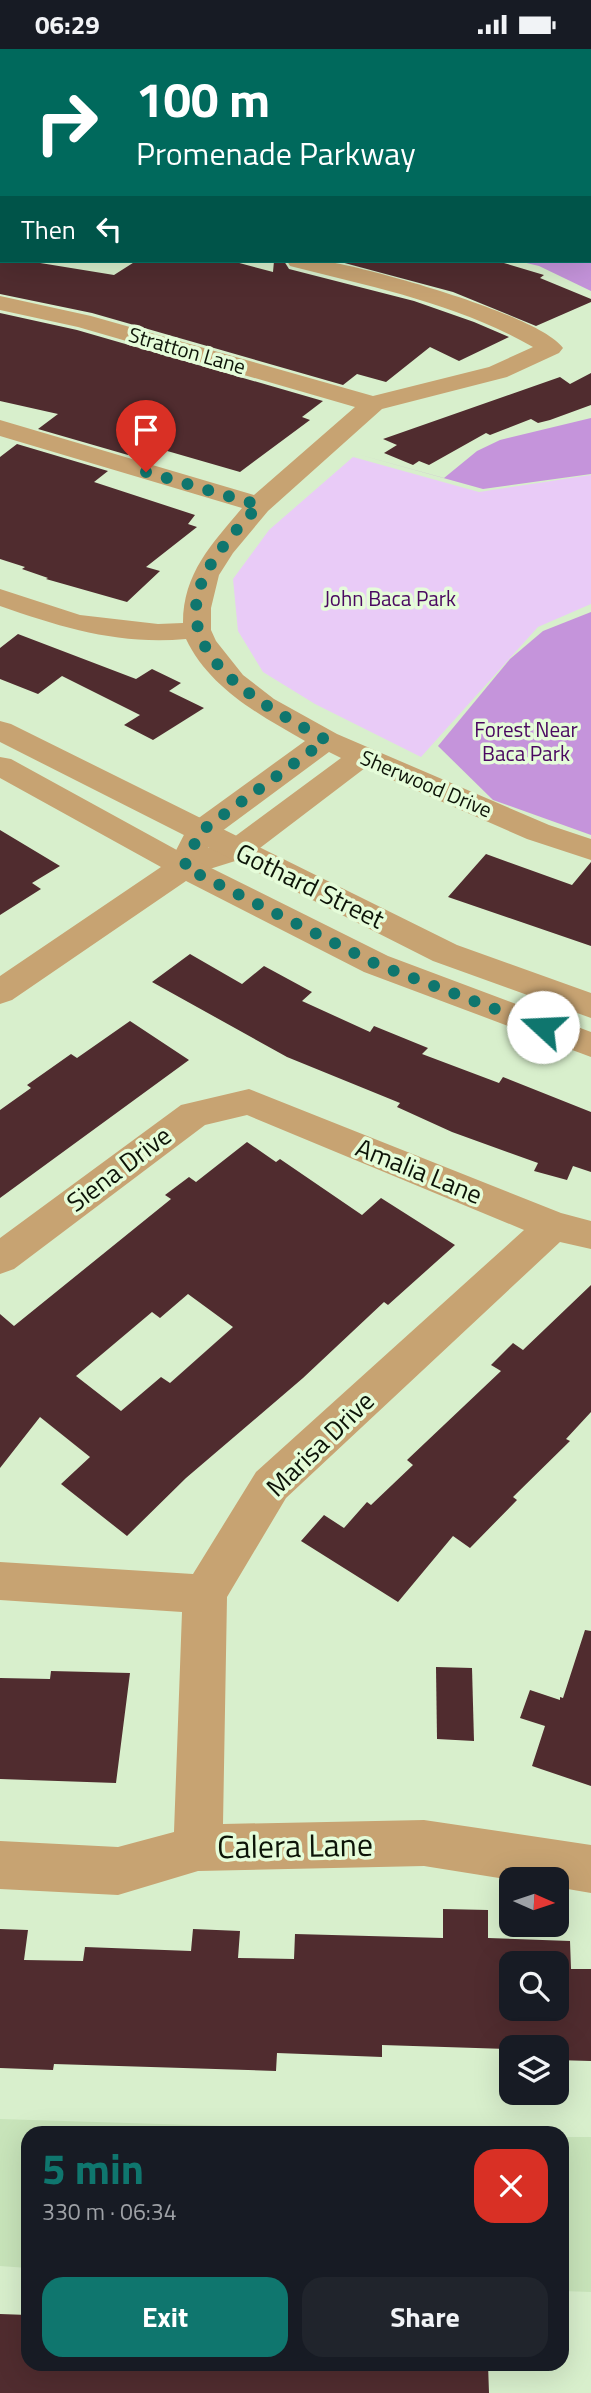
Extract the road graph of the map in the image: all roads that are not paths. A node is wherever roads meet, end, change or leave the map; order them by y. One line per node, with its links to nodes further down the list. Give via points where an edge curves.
1 (305, 263): 3 (street, via 474,309 551,348 498,372)
2 (0, 303): 3 (street, Stratton Lane, via 83,321)
3 (373, 404): 5 (street)
4 (0, 428): 5 (street)
5 (259, 505): 7 (street, via 205,575)
6 (0, 597): 7 (street, via 76,623 158,633)
7 (197, 631): 9 (street, Sherwood Drive, via 233,681 263,705)
8 (0, 730): 12 (street, Gothard Street)
9 (326, 740): 10 (street, Sherwood Drive); 12 (street)
10 (361, 757): 13 (street); 14 (street, Sherwood Drive)
11 (0, 767): 15 (street, Gothard Street)
12 (200, 832): 13 (street, Gothard Street); 15 (street)
13 (237, 850): 15 (street); 17 (street, Gothard Street, via 446,953)
14 (591, 850)
15 (184, 867): 16 (street); 18 (street, Gothard Street, via 376,964)
16 (0, 992)
17 (591, 1006)
18 (591, 1045)
19 (248, 1102): 20 (street, Amalia Lane); 21 (street, Siena Drive, via 194,1114)
20 (572, 1230): 23 (street, Marisa Drive, via 271,1485)
21 (0, 1259)
22 (0, 1581): 23 (street)
23 (205, 1594): 24 (street, Marisa Drive)
24 (198, 1848): 25 (street, Calera Lane, via 118,1871); 26 (street, Calera Lane, via 424,1843)
25 (0, 1865)
26 (591, 1869)

